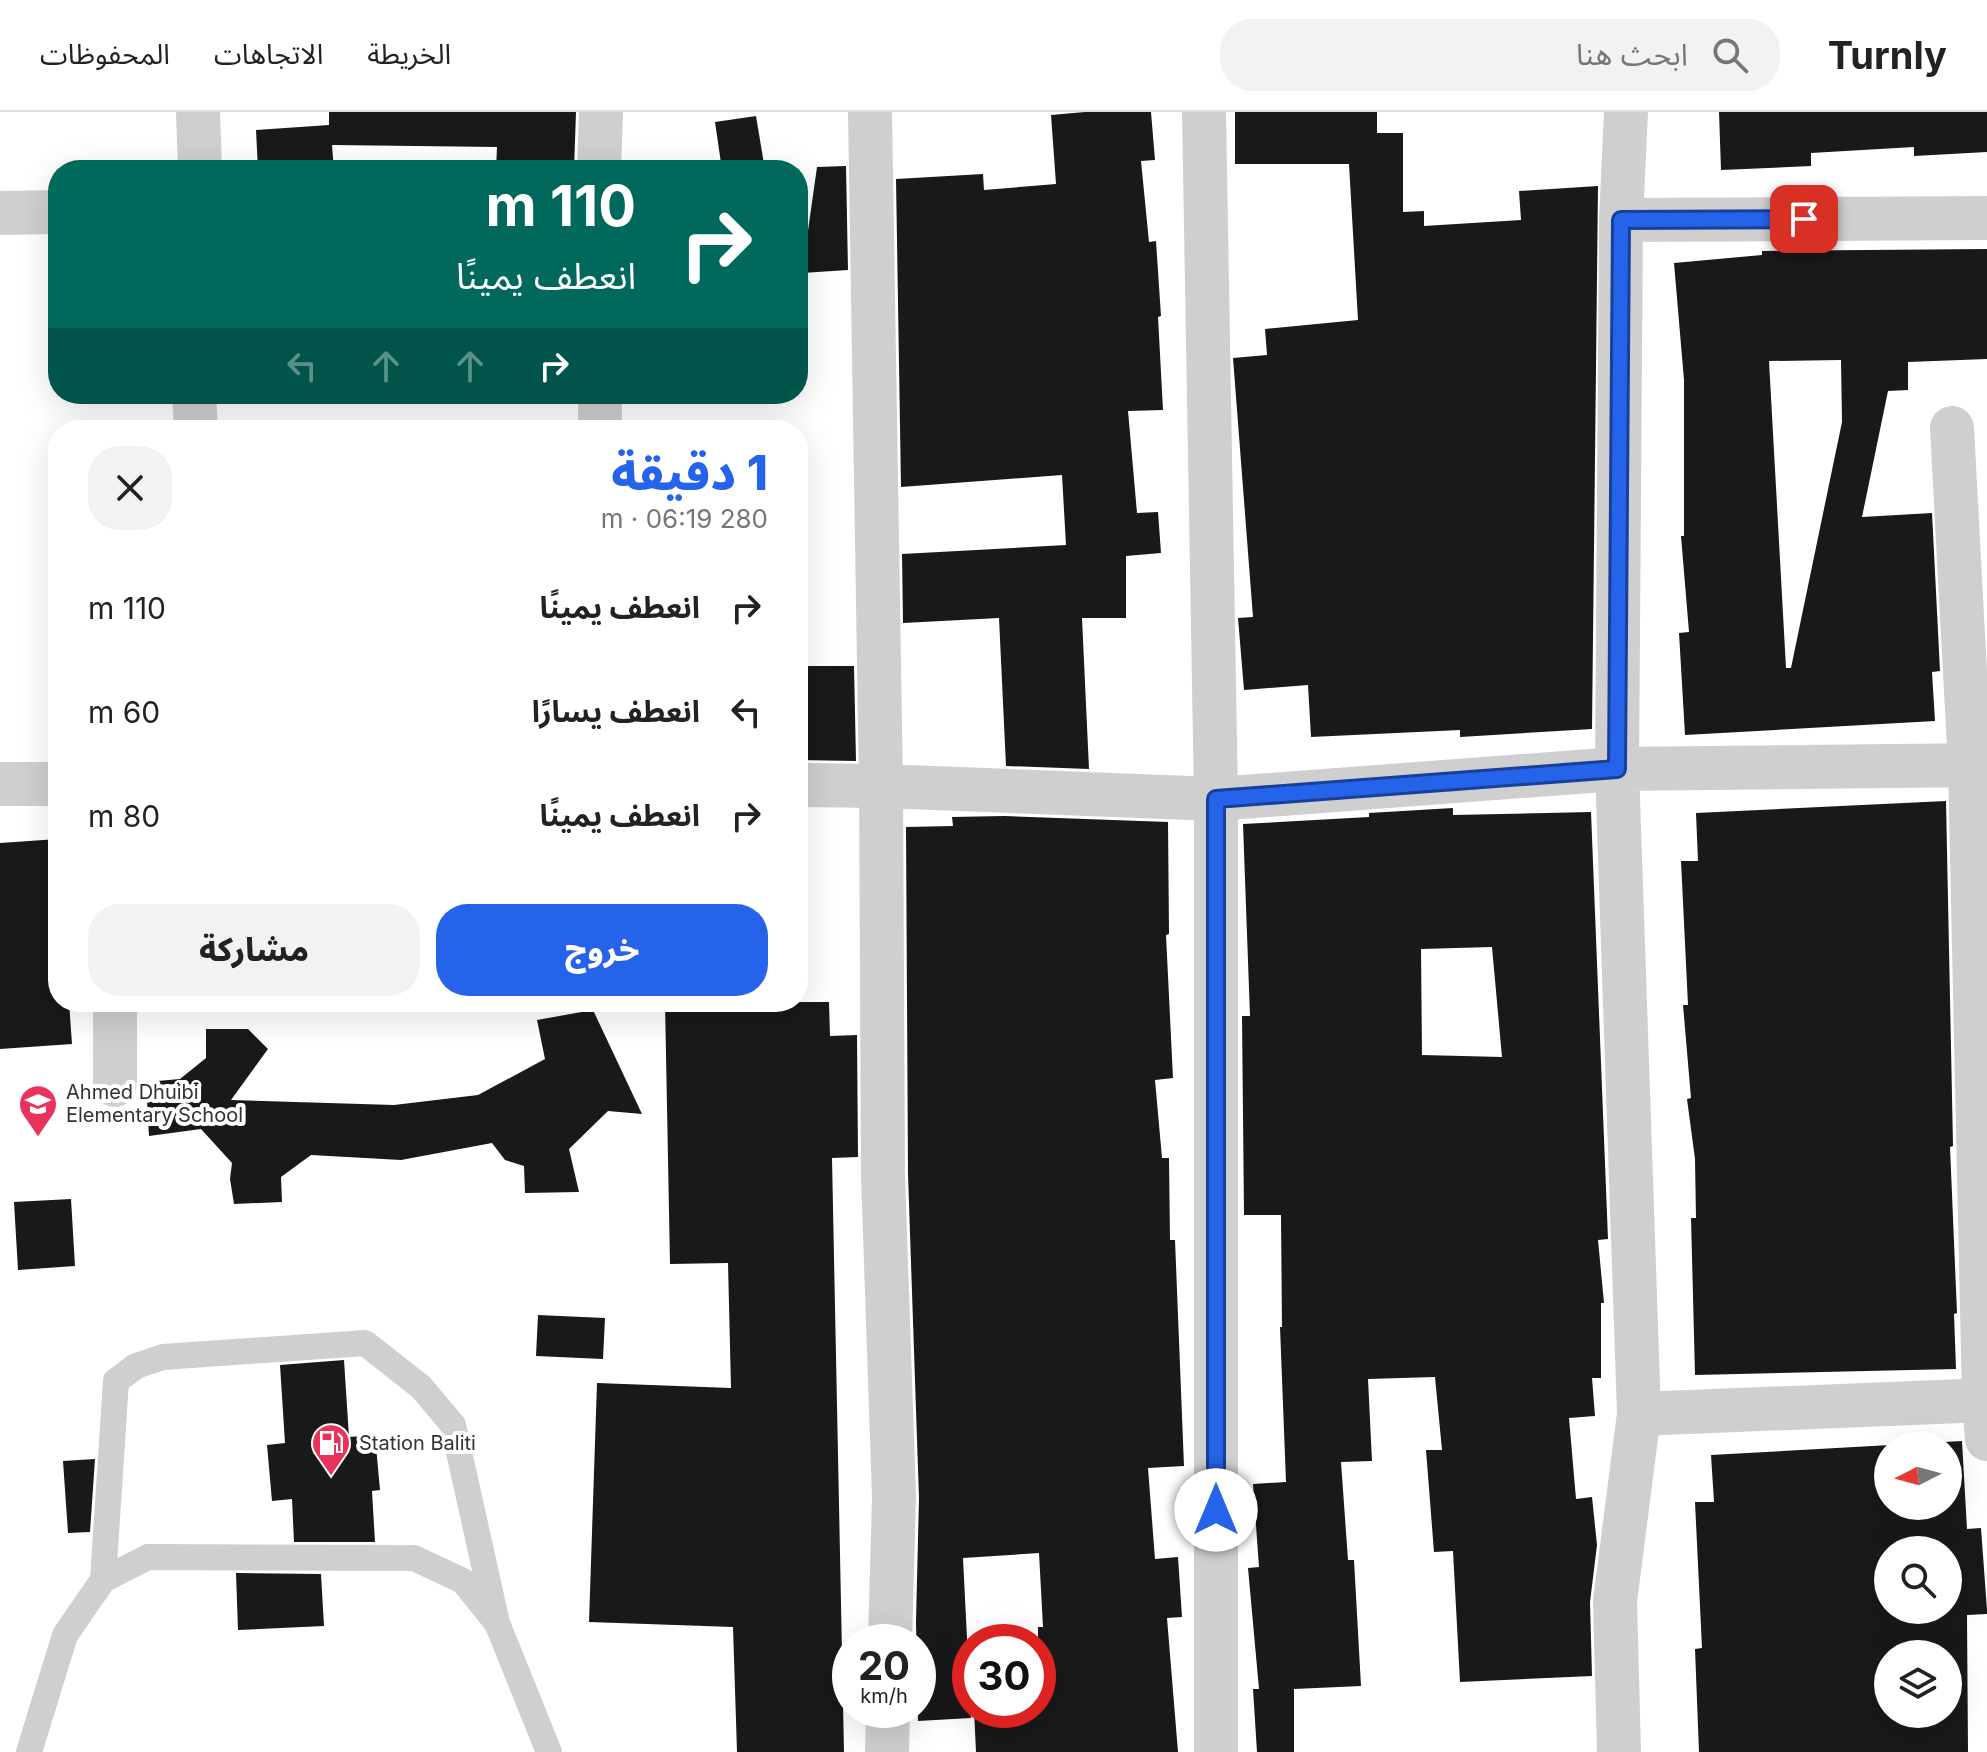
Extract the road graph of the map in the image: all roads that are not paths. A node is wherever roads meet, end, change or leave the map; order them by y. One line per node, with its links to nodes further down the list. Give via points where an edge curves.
1 (198, 112): 6 (street)
2 (601, 112): 7 (street)
3 (870, 112): 18 (street)
4 (1204, 112): 19 (street)
5 (1626, 112): 11 (street)
6 (200, 160)
7 (599, 160)
8 (48, 212): 9 (street)
9 (0, 213)
10 (1987, 218): 11 (street)
11 (1621, 220): 14 (street)
12 (1952, 428): 13 (street)
13 (1979, 766): 14 (street); 22 (street)
14 (1617, 769): 19 (street); 23 (street)
15 (0, 784): 16 (street)
16 (48, 784)
17 (808, 785): 18 (street)
18 (881, 786): 19 (street); 26 (street, via 883,1175 894,1497)
19 (1216, 799): 31 (street)
20 (115, 1012): 21 (street)
21 (115, 1085)
22 (1986, 1413): 23 (street)
23 (1639, 1414): 32 (street, via 1615,1601)
24 (103, 1580): 25 (lane, via 148,1557 414,1558 463,1581); 25 (lane, via 116,1381 136,1366 163,1357 365,1343 421,1387 453,1425); 28 (lane, via 65,1635)
25 (497, 1623): 29 (lane)
26 (890, 1624)
27 (888, 1728): 30 (street)
28 (29, 1752)
29 (549, 1752)
30 (887, 1752)
31 (1216, 1752)
32 (1619, 1752)

